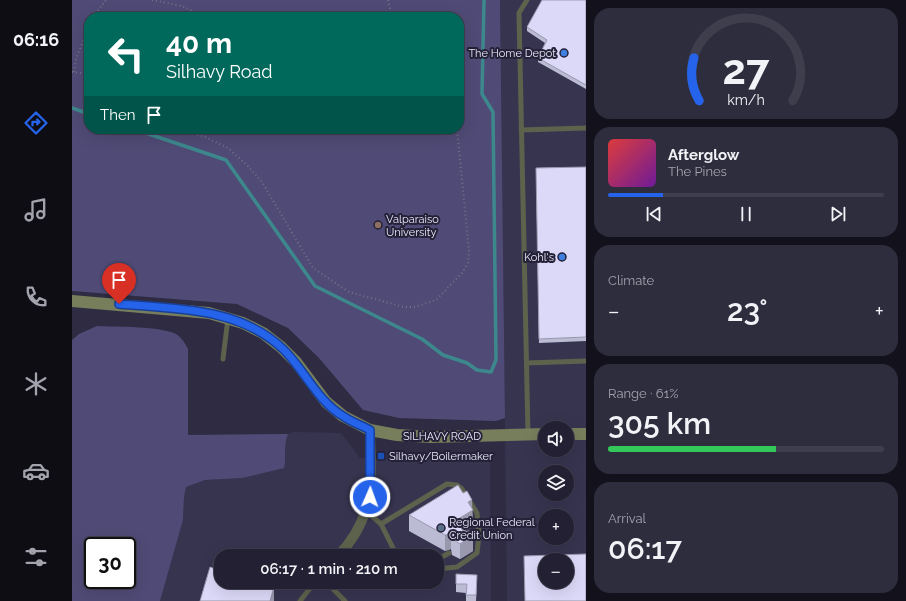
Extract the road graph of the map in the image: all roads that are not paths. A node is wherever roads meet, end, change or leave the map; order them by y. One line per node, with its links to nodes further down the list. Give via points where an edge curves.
1 (527, 0): 3 (lane, via 519,13)
2 (586, 128): 3 (lane)
3 (521, 130): 7 (lane)
4 (72, 301): 5 (street, SILHAVY ROAD, via 189,310)
5 (228, 317): 6 (lane); 9 (street, SILHAVY ROAD, via 262,333 281,347 296,362 326,402 343,416)
6 (223, 359)
7 (527, 362): 8 (lane); 13 (lane)
8 (586, 362)
9 (370, 430): 13 (street, SILHAVY ROAD, via 431,437); 14 (street, via 370,497)
10 (538, 434): 13 (street, SILHAVY ROAD)
11 (574, 434): 12 (street)
12 (586, 434)
13 (528, 435)
14 (366, 511): 15 (lane); 16 (street, via 359,529)
15 (381, 524): 17 (lane); 20 (lane, via 447,484 457,485 477,513 477,553 457,567)
16 (343, 549)
17 (394, 549)
18 (449, 553): 19 (lane)
19 (444, 556)
20 (444, 568)
21 (309, 589): 23 (lane)
22 (333, 589): 24 (lane)
23 (300, 601)
24 (344, 601)

